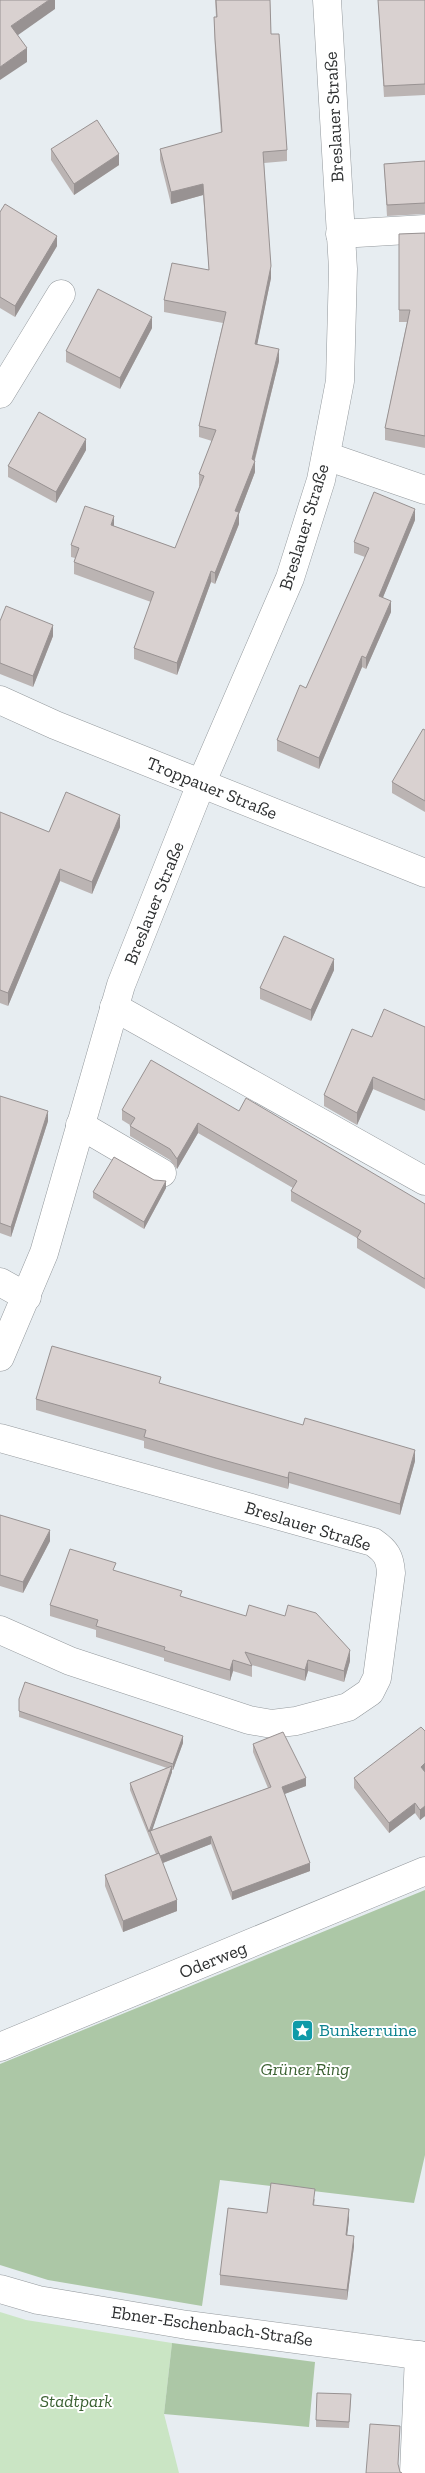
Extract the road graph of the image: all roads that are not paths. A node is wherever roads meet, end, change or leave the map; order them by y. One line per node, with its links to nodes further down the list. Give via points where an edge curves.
1 (327, 0): 3 (street, Breslauer Straße)
2 (425, 229): 3 (street)
3 (340, 234): 6 (street, Breslauer Straße, via 343,269 340,380)
4 (61, 294): 5 (street)
5 (0, 394)
6 (326, 456): 7 (street, Breslauer Straße); 9 (street, Breslauer Straße, via 290,578)
7 (425, 490)
8 (0, 700): 9 (street, Troppauer Straße)
9 (201, 784): 10 (street, Troppauer Straße); 11 (street, Breslauer Straße)
10 (425, 872)
11 (114, 1007): 12 (street, Breslauer Straße); 14 (street)
12 (80, 1125): 13 (street); 16 (street, Breslauer Straße, via 44,1253)
13 (162, 1173)
14 (425, 1181)
15 (0, 1282): 16 (street)
16 (27, 1297): 17 (street, Breslauer Straße)
17 (0, 1357)
18 (0, 1438): 19 (street, Breslauer Straße, via 373,1542 386,1552 391,1574 378,1678 370,1692 348,1707 296,1721 272,1724 249,1720 70,1661)
19 (0, 1630)
20 (425, 1871): 21 (street, Oderweg)
21 (0, 2047)
22 (0, 2288): 23 (street, Ebner-Eschenbach-Straße, via 38,2300)
23 (422, 2356): 24 (street)
24 (414, 2473)

